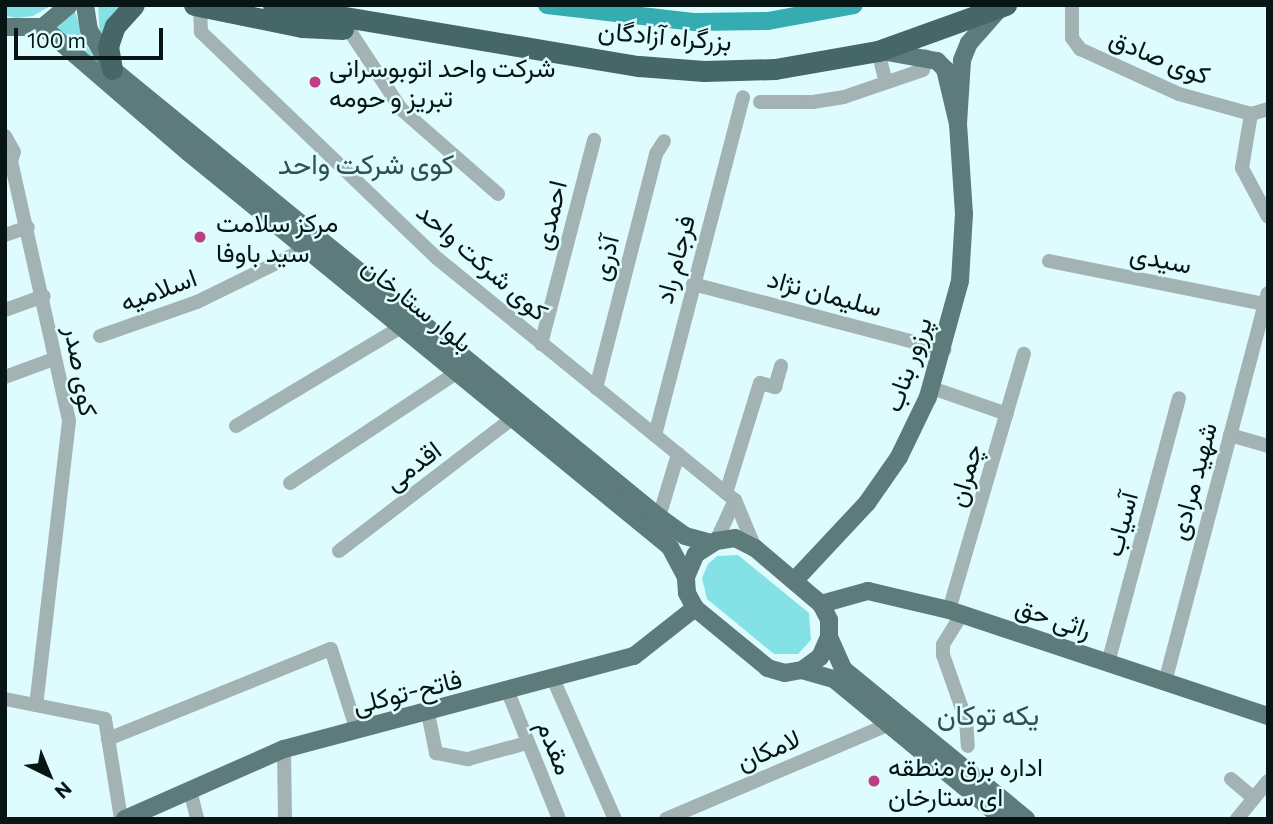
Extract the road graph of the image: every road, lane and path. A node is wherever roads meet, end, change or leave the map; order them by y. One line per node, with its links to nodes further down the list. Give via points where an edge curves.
1 (69, 5): 10 (main road)
2 (85, 5): 14 (main road, بلوار ستارخان, via 89,30)
3 (134, 5): 14 (highway, via 111,36)
4 (273, 5): 8 (highway, بزرگراه آزادگان)
5 (1072, 5): 19 (street, کوی صادق, via 1072,38 1080,49 1179,94)
6 (197, 6): 11 (highway, via 302,27); 37 (street, کوی شرکت واحد, via 201,32 438,260)
7 (1003, 6): 12 (highway, بزرگراه آزادگان); 20 (main road, via 969,43 962,60)
8 (398, 25): 11 (highway); 12 (highway, بزرگراه آزادگان, via 639,66 704,71 775,69)
9 (5, 27): 10 (main road)
10 (43, 27): 29 (main road, بلوار ستارخان)
11 (349, 30): 25 (street, via 401,109)
12 (878, 51): 13 (main road); 15 (street)
13 (926, 56): 15 (street, via 923,70); 20 (main road, via 945,69)
14 (112, 69): 56 (main road, بلوار ستارخان)
15 (886, 82): 17 (street, via 813,102)
16 (743, 97): 31 (street, فرجام راد)
17 (760, 102)
18 (1268, 109): 19 (street)
19 (1251, 114): 26 (street, via 1242,168)
20 (958, 124): 38 (main road, پرزور بناب, via 963,227 960,281)
21 (5, 136): 24 (street, کوی صدر, via 14,152)
22 (594, 140): 37 (street, احمدی)
23 (664, 141): 44 (street, آذری, via 656,154)
24 (8, 162): 27 (street, کوی صدر)
25 (498, 194)
26 (1268, 217)
27 (28, 227): 28 (street); 32 (street, کوی صدر)
28 (5, 235)
29 (307, 248): 35 (main road, بلوار ستارخان); 36 (street, اسلامیه, via 197,302)
30 (1049, 261): 33 (street, سیدی)
31 (693, 284): 38 (street, سلیمان نژاد); 50 (street, فرجام راد)
32 (44, 296): 34 (street); 40 (street, کوی صدر)
33 (1266, 298): 51 (street, شهید مرادی)
34 (5, 310)
35 (403, 326): 42 (main road, بلوار ستارخان); 49 (street)
36 (100, 336)
37 (541, 344): 44 (street, کوی شرکت واحد)
38 (945, 350): 45 (main road, پرزور بناب)
39 (1024, 354): 47 (street, چمران)
40 (54, 359): 43 (street); 72 (street, کوی صدر, via 69,421)
41 (781, 366): 55 (street, via 775,387 760,383)
42 (459, 371): 48 (main road, بلوار ستارخان); 54 (street)
43 (5, 377)
44 (596, 388): 50 (street, کوی شرکت واحد)
45 (932, 388): 47 (street); 61 (main road, پرزور بناب, via 899,457 867,503)
46 (1179, 398): 66 (street, آسیاب)
47 (1007, 414): 64 (street, چمران)
48 (514, 417): 59 (street, اقدمی); 60 (main road, بلوار ستارخان, via 670,547)
49 (236, 426)
50 (655, 435): 53 (street, کوی شرکت واحد)
51 (1230, 435): 52 (street); 69 (street, شهید مرادی)
52 (1268, 446)
53 (678, 454): 55 (street, کوی شرکت واحد); 56 (street)
54 (290, 483)
55 (731, 496): 57 (street); 58 (street)
56 (659, 517): 57 (main road, بلوار ستارخان, via 685,536)
57 (714, 542): 58 (main road, بلوار ستارخان, via 735,538); 60 (main road, via 695,554)
58 (755, 548): 61 (main road)
59 (339, 551)
60 (686, 577): 63 (main road, بلوار ستارخان)
61 (794, 581): 62 (main road)
62 (821, 604): 64 (main road, راثی حق, via 868,591); 65 (main road, via 829,620)
63 (695, 608): 67 (main road, via 768,668 785,673); 68 (main road, فاتح-توکلی, via 634,656)
64 (956, 612): 66 (main road, راثی حق); 79 (street, چمران, via 943,655 966,720)
65 (829, 638): 67 (main road, via 820,657); 92 (main road, via 843,669)
66 (1108, 663): 69 (main road, راثی حق)
67 (802, 670): 75 (main road, via 834,679)
68 (554, 681): 70 (main road, فاتح-توکلی); 89 (street)
69 (1165, 682): 74 (main road, راثی حق)
70 (508, 692): 73 (main road, فاتح-توکلی); 78 (street, مقدم)
71 (5, 699): 72 (street)
72 (36, 705): 77 (street, via 105,719)
73 (428, 713): 76 (main road, فاتح-توکلی); 78 (street, via 436,753 468,759)
74 (1268, 716)
75 (890, 724): 90 (street, لامکان); 91 (main road)
76 (357, 731): 77 (street, via 331,649); 80 (main road, فاتح-توکلی)
77 (108, 739): 85 (street)
78 (527, 743): 88 (street, مقدم)
79 (968, 747)
80 (284, 749): 83 (main road, فاتح-توکلی); 87 (street)
81 (1231, 779): 84 (street)
82 (1268, 781): 84 (street)
83 (190, 790): 85 (main road, فاتح-توکلی); 86 (street)
84 (1254, 798): 93 (street)
85 (123, 819)
86 (197, 819)
87 (285, 819)
88 (559, 819)
89 (615, 819)
90 (666, 819)
91 (1003, 819)
92 (1026, 819)
93 (1237, 819)

